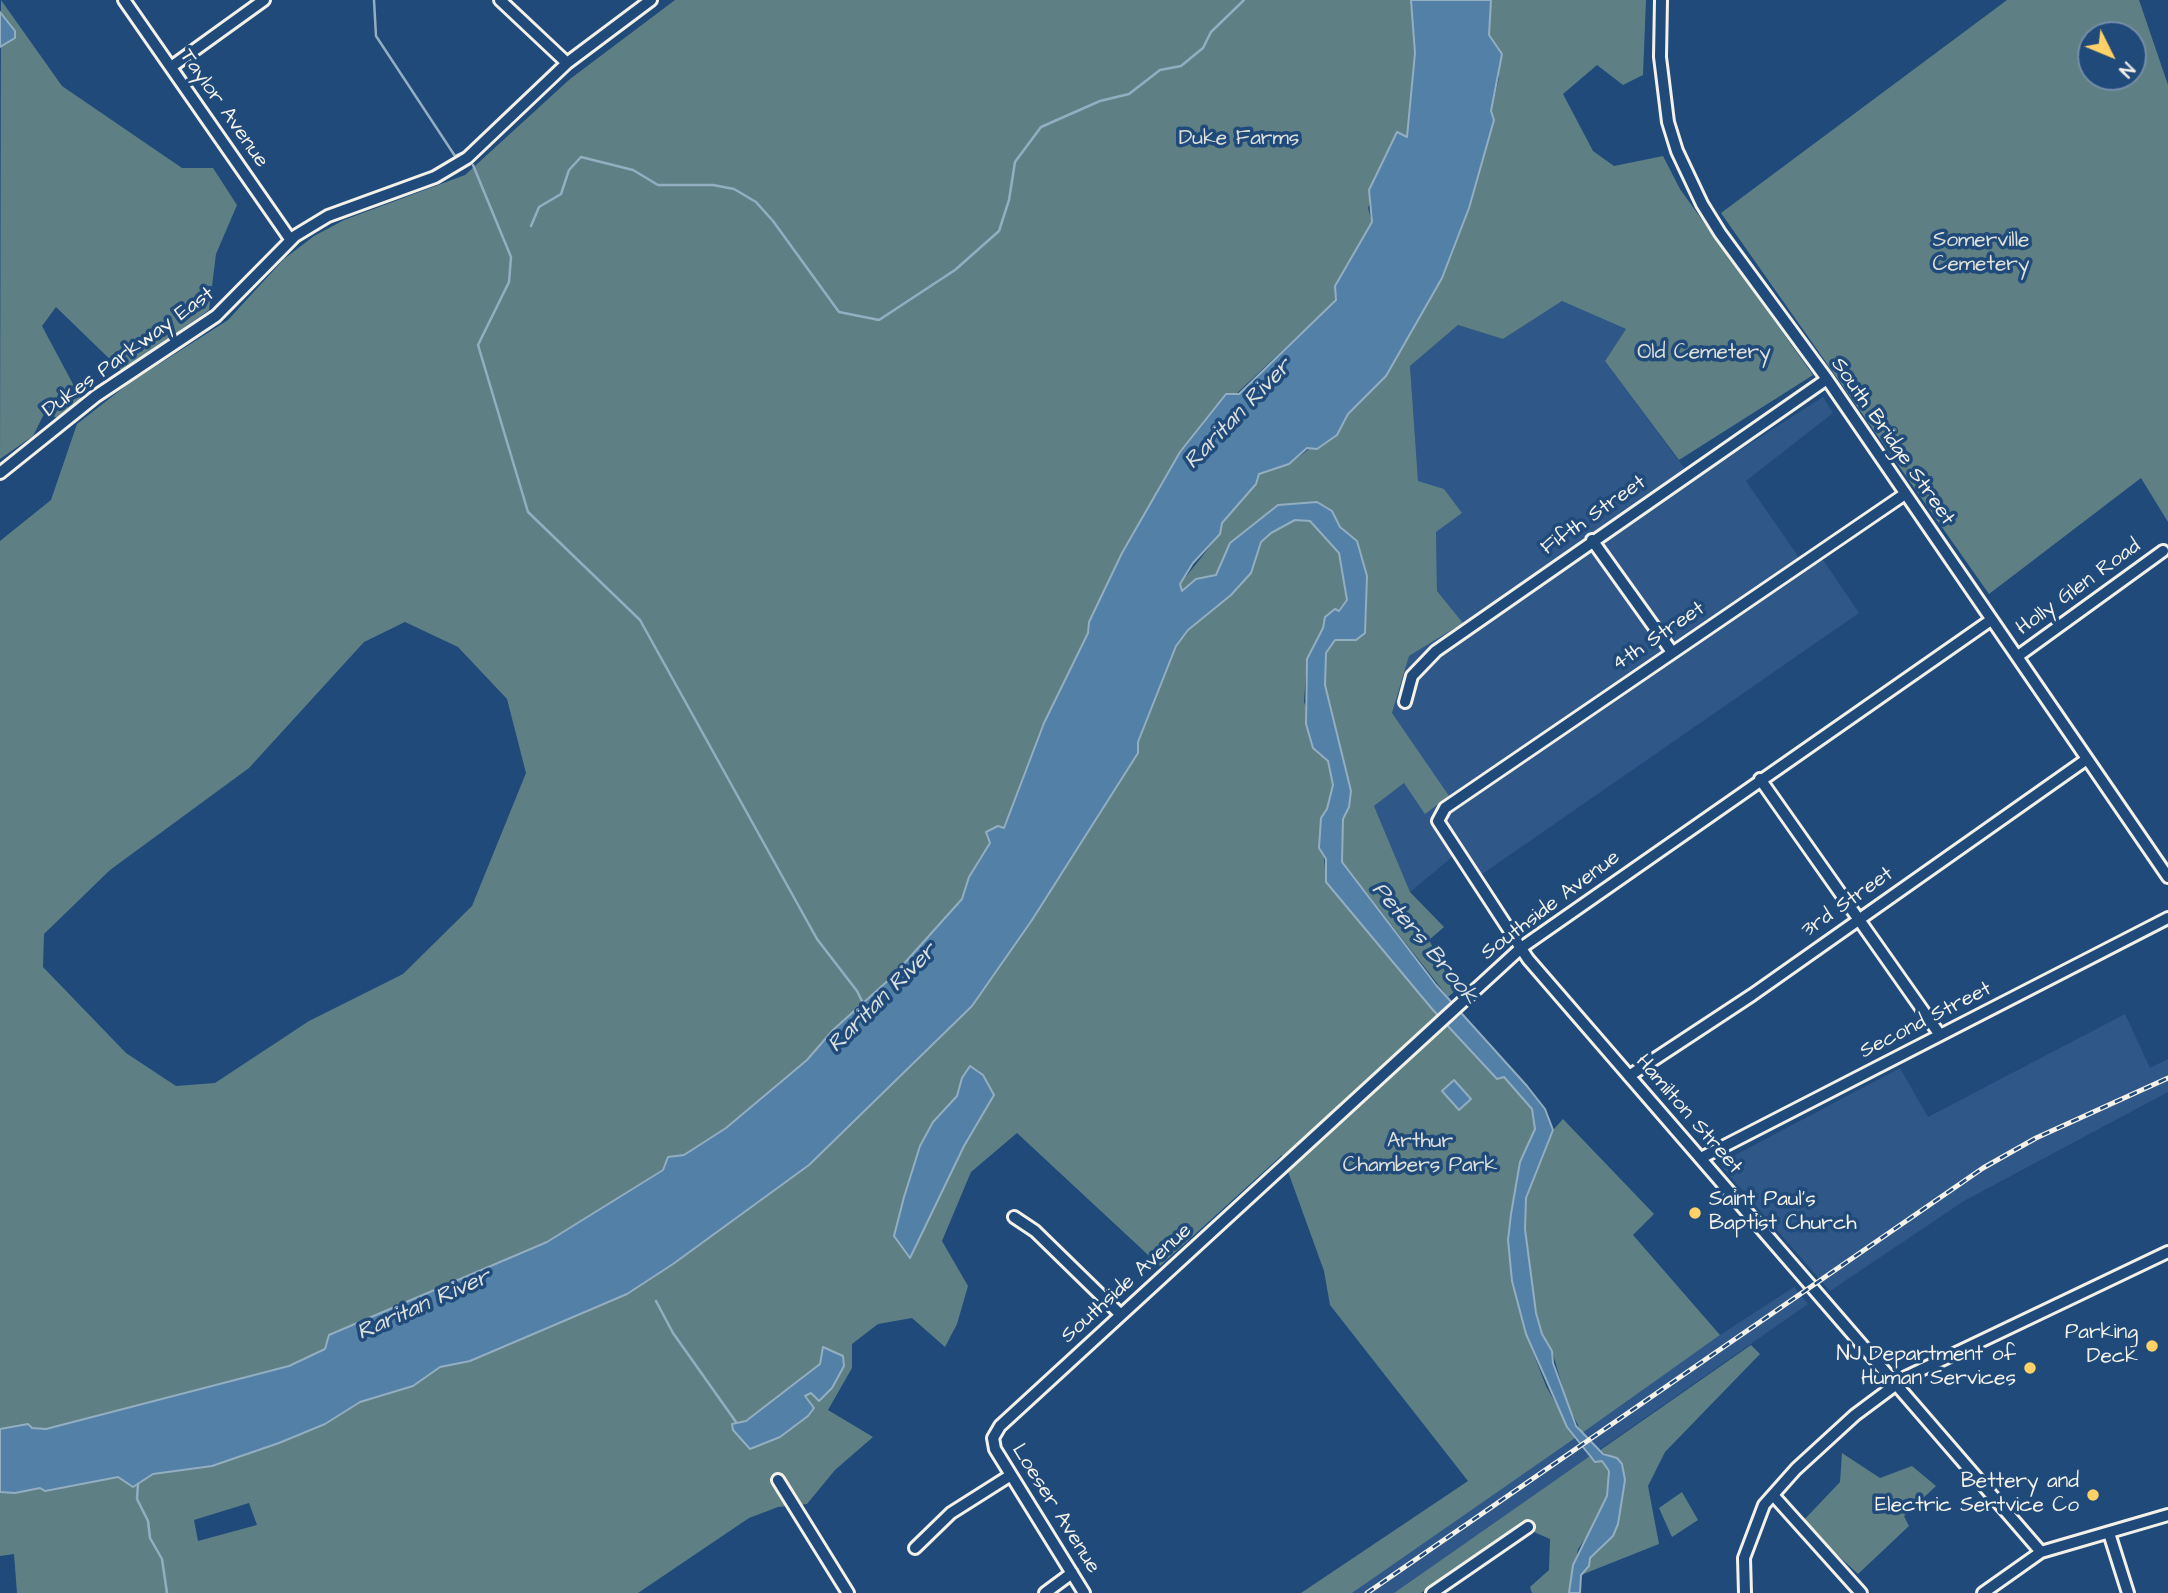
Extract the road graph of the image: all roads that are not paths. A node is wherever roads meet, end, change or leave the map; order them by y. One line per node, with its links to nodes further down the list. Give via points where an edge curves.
1 (124, 0): 7 (street, Taylor Avenue)
2 (264, 0): 7 (street)
3 (500, 0): 6 (street)
4 (651, 0): 6 (street, Dukes Parkway East)
5 (1661, 0): 9 (street, South Bridge Street, via 1663,95 1685,170 1720,233)
6 (567, 63): 8 (street, Dukes Parkway East, via 481,146 451,168 328,216)
7 (170, 67): 8 (street, Taylor Avenue)
8 (290, 240): 10 (street, Dukes Parkway East, via 216,316 96,396)
9 (1827, 379): 11 (street, South Bridge Street); 12 (street, Fifth Street)
10 (0, 473)
11 (1905, 494): 14 (street, South Bridge Street); 15 (street, 4th Street)
12 (1592, 540): 15 (street); 17 (street, Fifth Street, via 1436,651 1412,676)
13 (2163, 551): 16 (street, Holly Glen Road)
14 (1991, 620): 16 (street, South Bridge Street); 19 (street, Southside Avenue)
15 (1672, 652): 20 (street, 4th Street)
16 (2018, 656): 18 (street, South Bridge Street)
17 (1405, 702)
18 (2087, 758): 21 (street, South Bridge Street); 23 (street, 3rd Street)
19 (1760, 779): 23 (street); 24 (street, Southside Avenue)
20 (1438, 816): 24 (street, Hamilton Street, via 1442,832)
21 (2168, 877)
22 (2168, 918): 25 (street, Second Street)
23 (1859, 919): 25 (street); 26 (street, 3rd Street)
24 (1521, 948): 26 (street, Hamilton Street); 30 (street, Southside Avenue)
25 (1940, 1035): 27 (street, Second Street)
26 (1629, 1076): 27 (street, Hamilton Street)
27 (1701, 1158): 31 (street, Hamilton Street)
28 (1014, 1217): 30 (street, via 1035,1231)
29 (2168, 1252): 31 (street)
30 (1121, 1315): 32 (street, Southside Avenue)
31 (1897, 1383): 35 (street, via 1845,1424); 40 (street, Hamilton Street)
32 (1016, 1411): 33 (street, Loeser Avenue, via 993,1438)
33 (1011, 1475): 39 (street, via 951,1513); 41 (street, Loeser Avenue)
34 (778, 1480): 42 (street)
35 (1773, 1495): 46 (street, via 1748,1541 1742,1576); 47 (street)
36 (2168, 1515): 38 (street)
37 (1528, 1527): 45 (street)
38 (2109, 1533): 40 (street); 49 (street)
39 (915, 1548)
40 (2041, 1552): 48 (street)
41 (1072, 1573): 43 (street); 44 (street, Loeser Avenue)
42 (848, 1593)
43 (1045, 1593)
44 (1084, 1593)
45 (1432, 1593)
46 (1745, 1593)
47 (1861, 1593)
48 (1983, 1593)
49 (2128, 1593)

